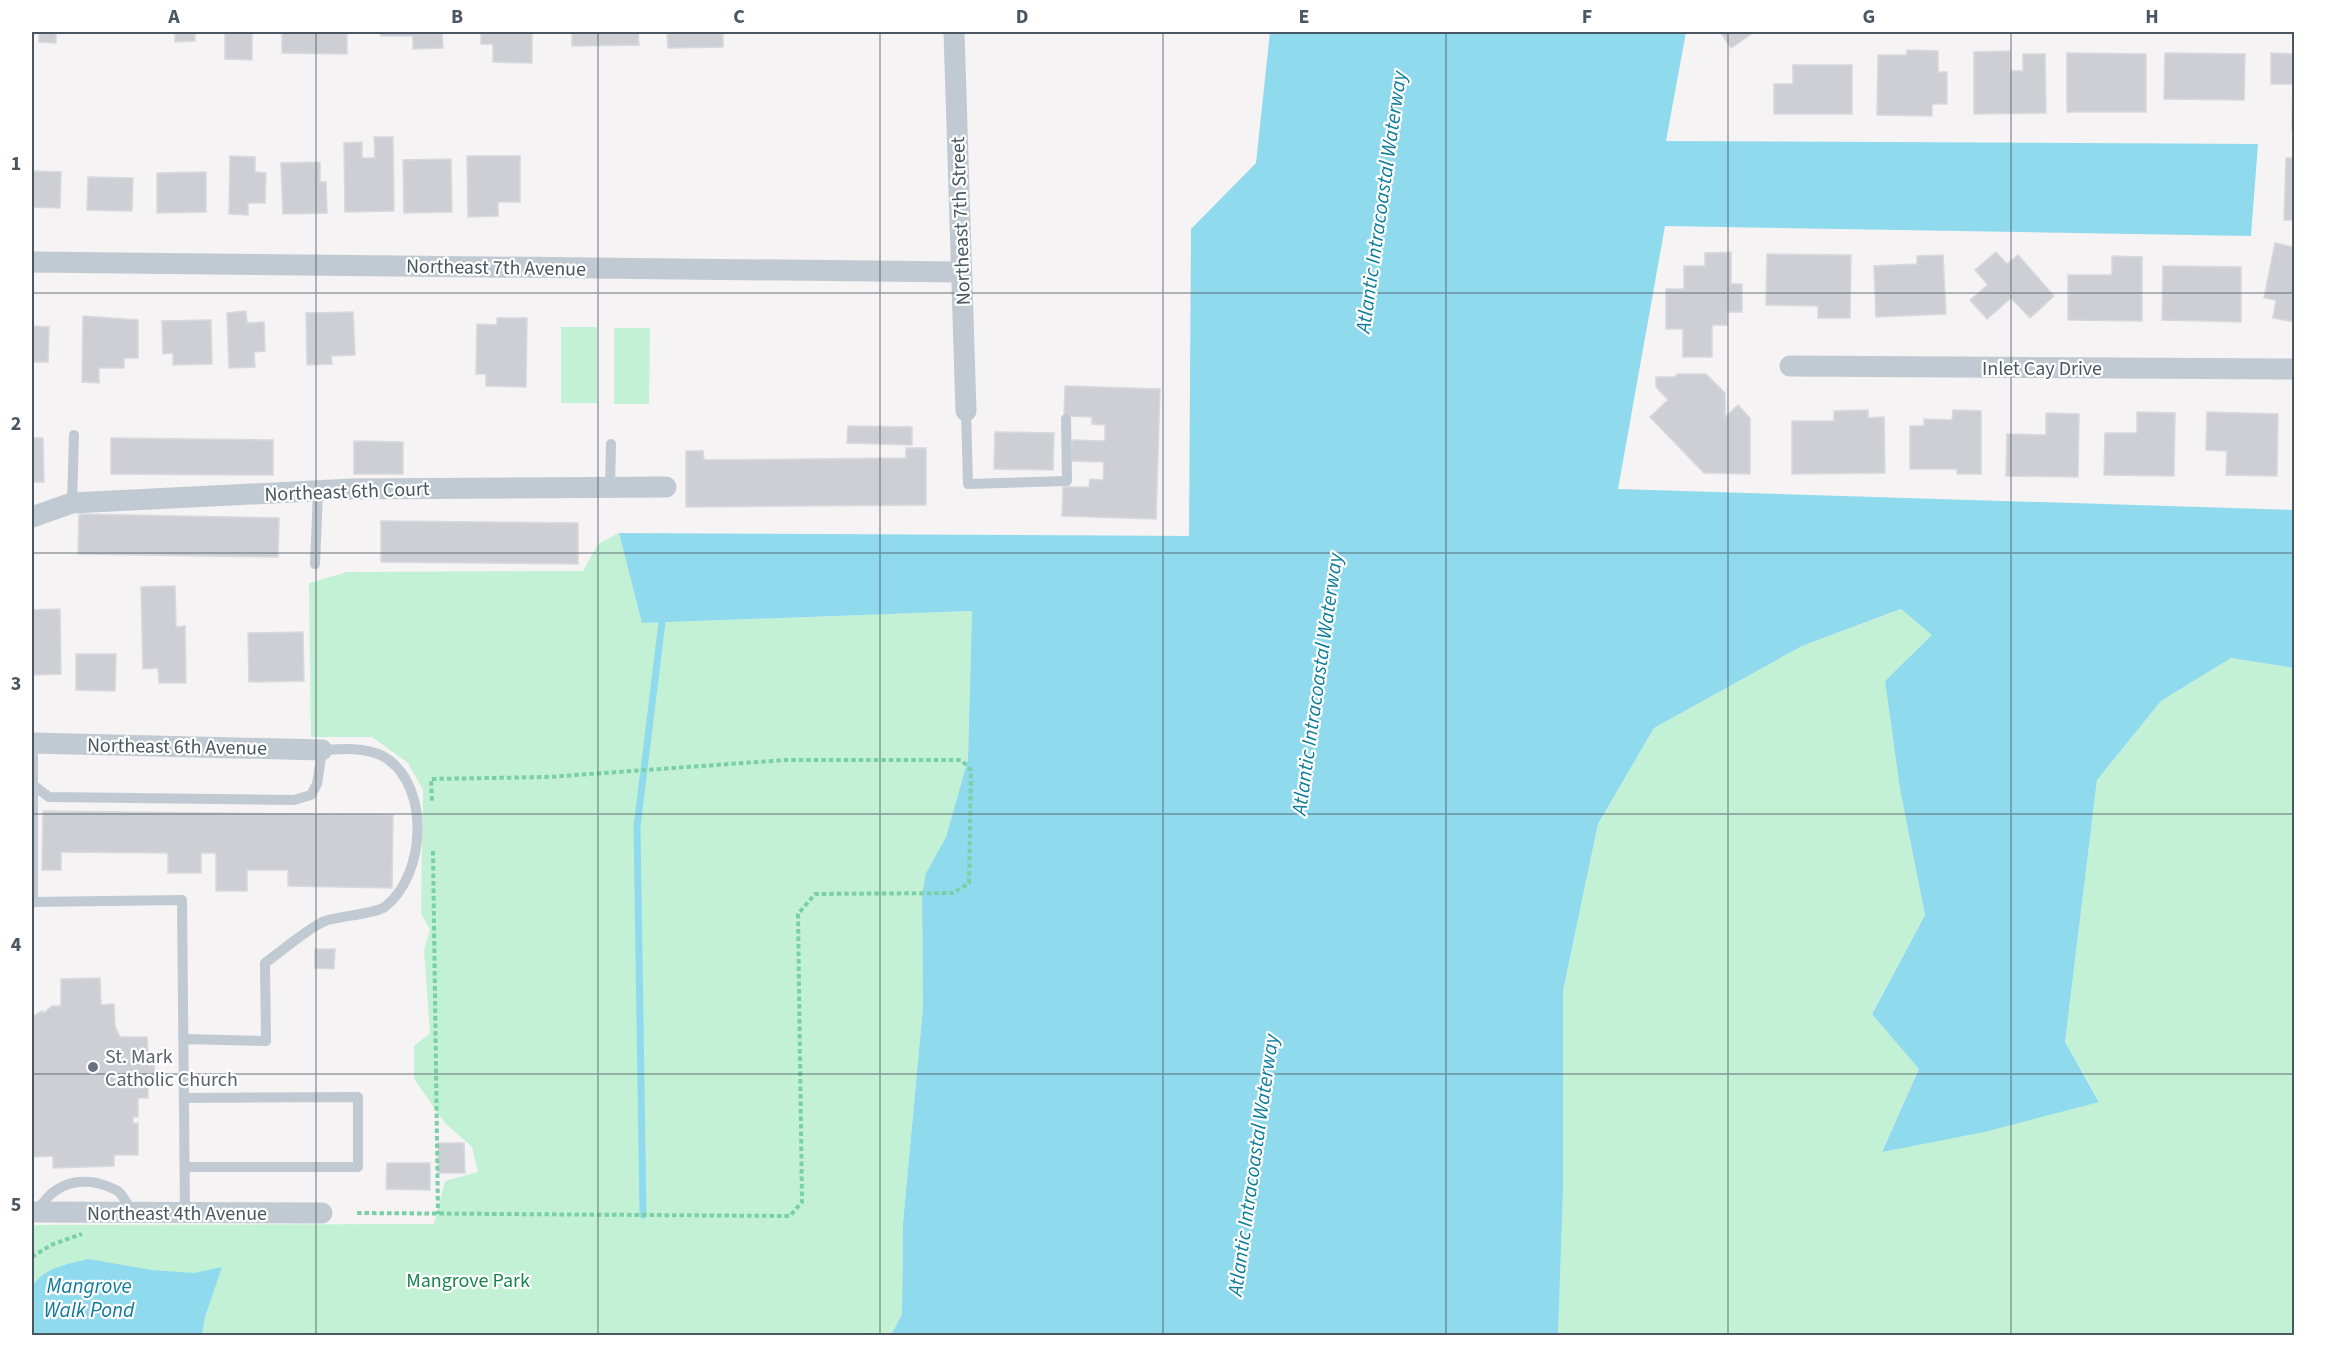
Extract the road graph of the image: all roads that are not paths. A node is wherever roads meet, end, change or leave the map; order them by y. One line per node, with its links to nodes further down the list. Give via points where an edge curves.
1 (954, 32): 3 (street, Northeast 7th Street)
2 (32, 262): 3 (street, Northeast 7th Avenue)
3 (961, 272): 6 (street, Northeast 7th Street)
4 (1790, 366): 5 (street, Inlet Cay Drive)
5 (2295, 369)
6 (966, 411): 7 (lane, via 968,484 1067,481)
7 (1066, 419)
8 (74, 435): 13 (lane)
9 (611, 444): 10 (lane)
10 (610, 487): 11 (street, Northeast 6th Court); 12 (street, Northeast 6th Court)
11 (666, 487)
12 (318, 491): 13 (street, Northeast 6th Court); 15 (lane)
13 (72, 503): 14 (street, Northeast 6th Court)
14 (32, 517)
15 (315, 564)
16 (32, 743): 17 (street, Northeast 6th Avenue); 18 (lane)
17 (322, 750): 18 (lane, via 317,784 311,795 294,800 49,797); 20 (lane, via 361,749 388,759 408,780 418,828 417,850 406,882 385,908 323,921 265,963 266,1041)
18 (33, 785): 19 (lane)
19 (32, 902): 20 (lane, via 182,900)
20 (183, 1039): 21 (lane)
21 (184, 1098): 22 (lane); 22 (lane, via 358,1097 358,1167)
22 (185, 1167): 25 (lane)
23 (34, 1212): 24 (street, Northeast 4th Avenue); 24 (lane, via 68,1183 85,1181 119,1192)
24 (133, 1212): 25 (street, Northeast 4th Avenue)
25 (185, 1212): 26 (street, Northeast 4th Avenue)
26 (322, 1213)

